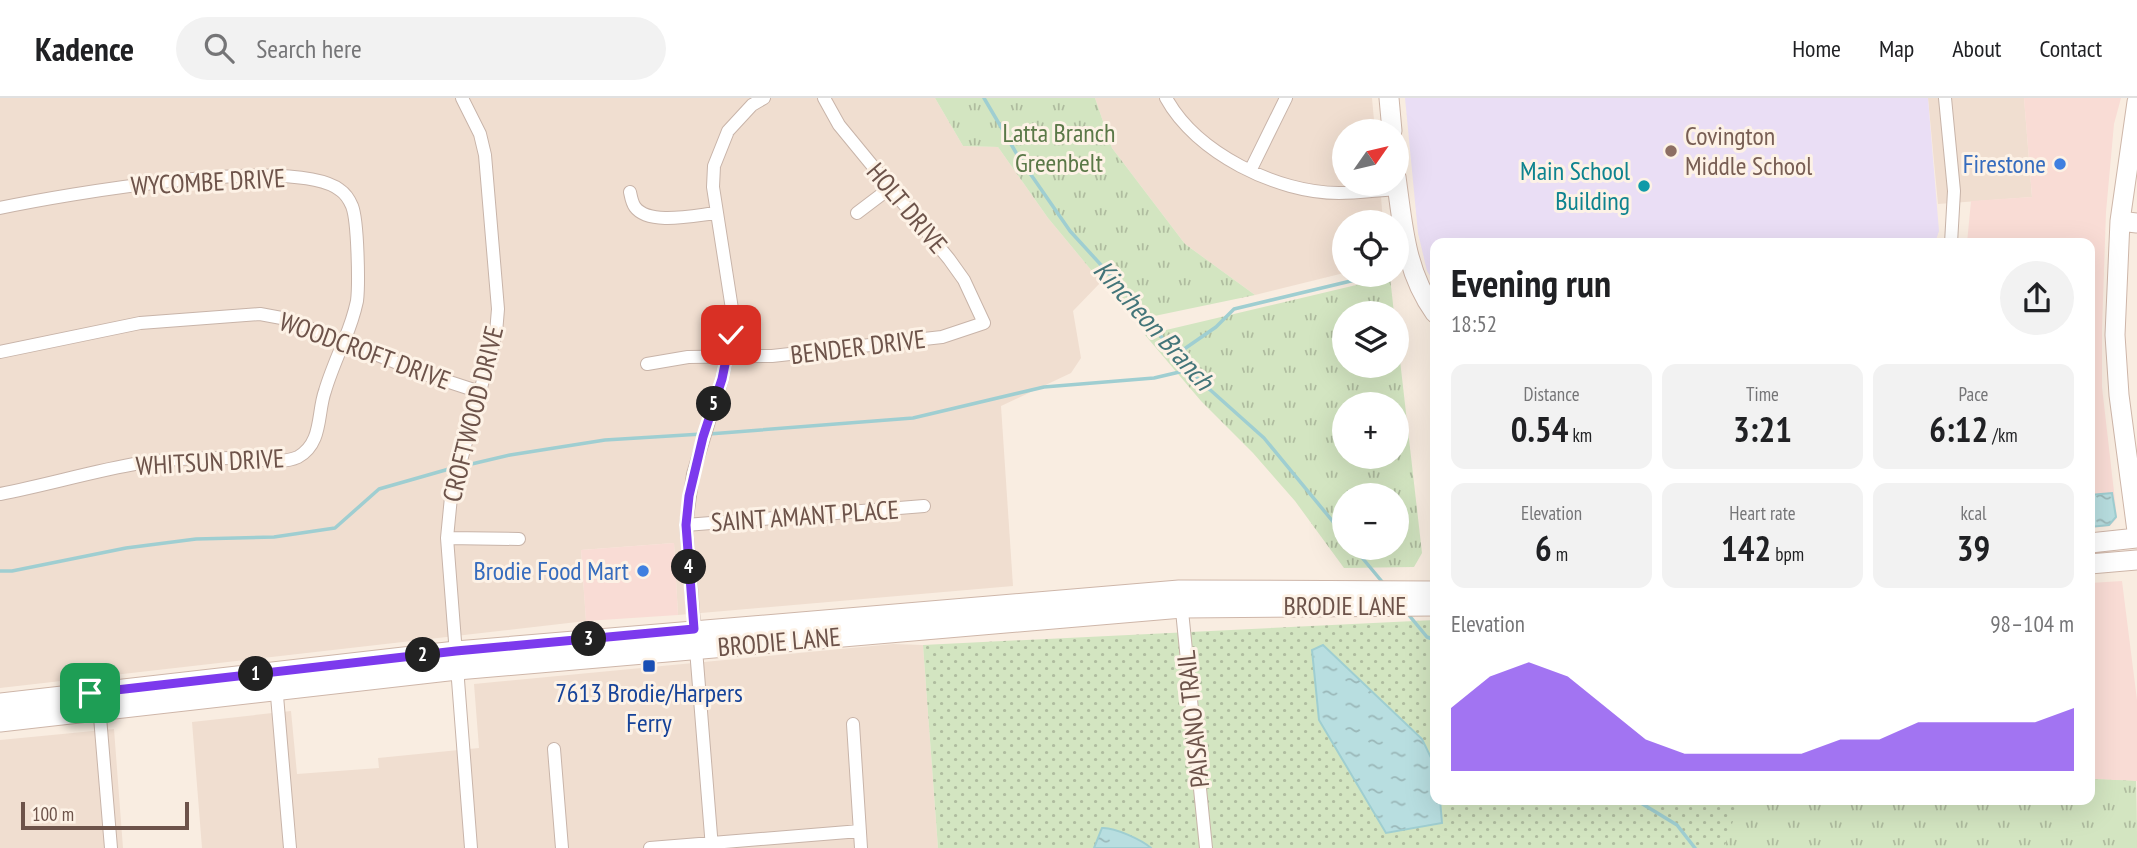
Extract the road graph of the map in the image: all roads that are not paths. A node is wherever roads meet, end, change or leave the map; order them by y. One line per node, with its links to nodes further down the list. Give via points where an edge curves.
1 (462, 98): 26 (street, CROFTWOOD DRIVE, via 485,156 498,309)
2 (764, 98): 16 (street, via 737,120 720,147 713,187)
3 (824, 98): 11 (street, HOLT DRIVE, via 838,125)
4 (1166, 98): 10 (street, via 1200,139)
5 (1286, 98): 10 (street)
6 (1389, 98): 9 (main road)
7 (1945, 98): 19 (street, via 1954,205)
8 (2137, 102): 18 (main road)
9 (1391, 119)
10 (1251, 170): 13 (street, via 1277,181)
11 (890, 187): 17 (street); 21 (street, HOLT DRIVE, via 964,280)
12 (630, 192): 16 (street, via 641,213 658,219)
13 (1332, 193)
14 (1398, 196): 20 (main road, via 1408,260)
15 (0, 208): 22 (street, WYCOMBE DRIVE, via 110,187 251,175 325,182 347,196 353,209 359,282)
16 (717, 213): 24 (street, via 732,309)
17 (857, 213)
18 (2128, 222): 30 (main road, via 2115,335)
19 (1951, 238)
20 (1430, 305)
21 (984, 323): 24 (street, BENDER DRIVE, via 942,337 772,356)
22 (344, 343): 23 (street, WOODCROFT DRIVE, via 287,319 260,314 140,323); 26 (street, WOODCROFT DRIVE); 27 (street, WHITSUN DRIVE, via 324,393 313,441 296,458 143,463)
23 (0, 352)
24 (727, 356): 25 (street, BENDER DRIVE); 29 (street, via 699,451)
25 (647, 364)
26 (480, 392): 31 (street, CROFTWOOD DRIVE, via 451,497)
27 (0, 494)
28 (924, 506): 29 (street, SAINT AMANT PLACE)
29 (686, 525): 41 (street)
30 (2137, 531)
31 (447, 537): 33 (street); 42 (street, CROFTWOOD DRIVE)
32 (2137, 538): 34 (main road)
33 (519, 539)
34 (2095, 542)
35 (2137, 560): 36 (main road)
36 (2095, 564)
37 (1430, 591): 38 (main road, BRODIE LANE)
38 (1359, 598): 39 (main road, BRODIE LANE); 40 (main road, BRODIE LANE)
39 (1180, 599): 41 (main road, BRODIE LANE); 57 (street, PAISANO TRAIL)
40 (1430, 605)
41 (695, 639): 42 (main road, BRODIE LANE); 50 (street)
42 (457, 661): 43 (main road, BRODIE LANE); 53 (street, CROFTWOOD DRIVE)
43 (276, 681): 44 (main road, BRODIE LANE); 52 (street)
44 (99, 701): 45 (main road, BRODIE LANE); 46 (main road, BRODIE LANE); 51 (street)
45 (0, 703)
46 (0, 722)
47 (853, 724): 49 (street)
48 (554, 749): 54 (street)
49 (860, 831): 50 (street); 56 (street)
50 (711, 846): 55 (street)
51 (111, 848)
52 (290, 848)
53 (471, 848)
54 (562, 848)
55 (650, 848)
56 (861, 848)
57 (1206, 848)

